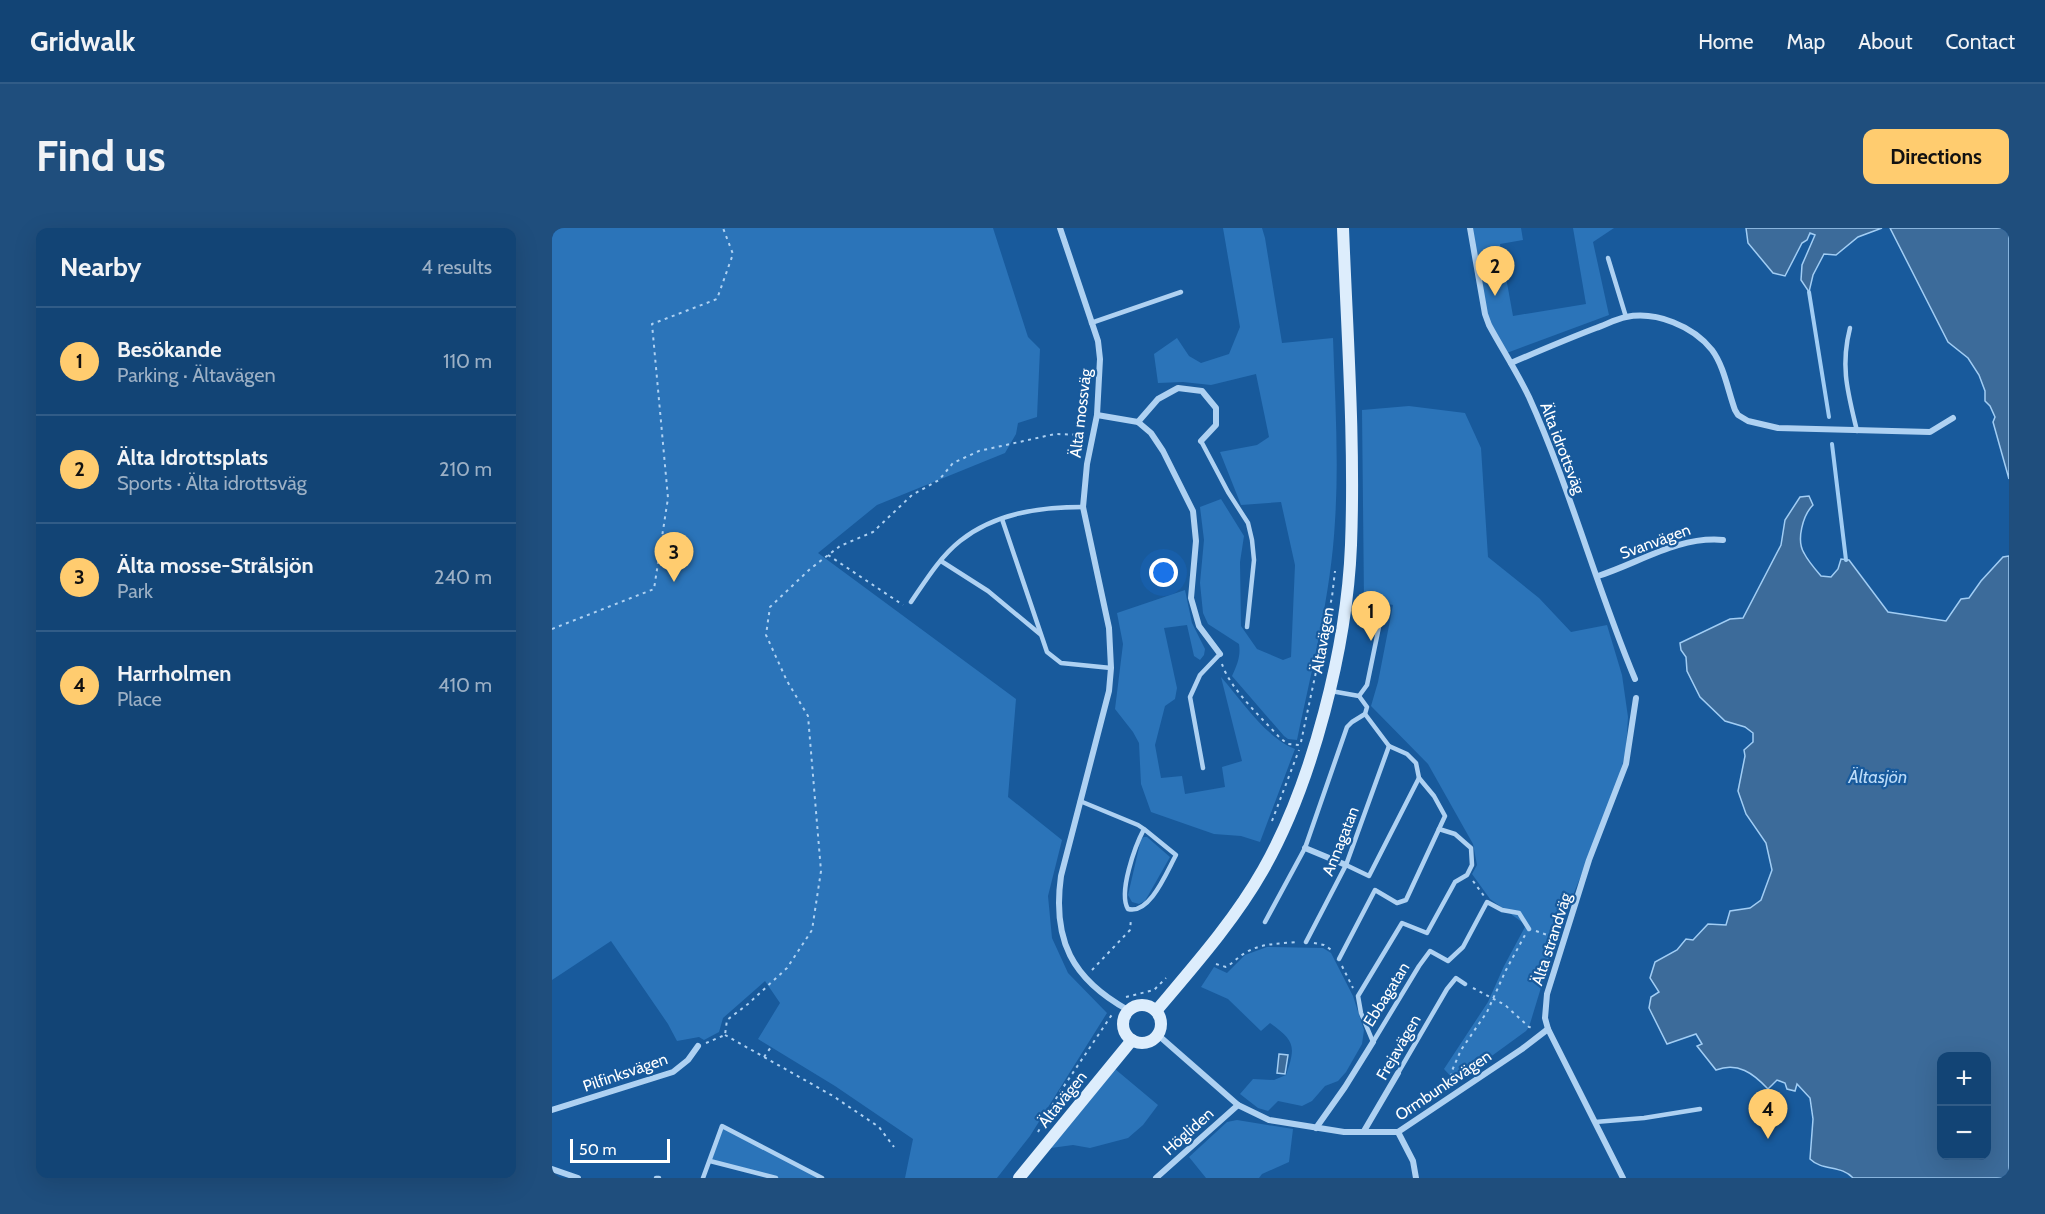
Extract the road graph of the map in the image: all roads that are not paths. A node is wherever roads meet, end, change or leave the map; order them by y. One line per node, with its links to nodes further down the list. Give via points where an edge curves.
1 (1060, 228): 7 (street, Älta mossväg)
2 (1343, 228): 27 (main road, Ältavägen, via 1351,547 1345,609)
3 (1470, 228): 9 (street, Älta idrottsväg, via 1485,314)
4 (1608, 258): 6 (lane)
5 (1181, 292): 7 (lane)
6 (1626, 317): 9 (street); 13 (street, via 1667,320 1704,342 1718,361 1735,410 1748,421 1778,428)
7 (1091, 323): 10 (street, Älta mossväg, via 1100,359)
8 (1850, 328): 13 (lane, via 1845,379)
9 (1511, 363): 19 (street, Älta idrottsväg, via 1529,398)
10 (1097, 415): 12 (street); 15 (street, Älta mossväg)
11 (1953, 418): 13 (street, via 1930,432)
12 (1138, 422): 14 (street, via 1158,399 1178,388 1202,391 1216,408 1216,425); 24 (street, via 1151,432 1163,451 1193,511 1196,541 1191,598 1199,626)
13 (1857, 431)
14 (1201, 441): 22 (lane, via 1248,523 1254,561)
15 (1083, 507): 16 (lane, via 1024,511); 25 (street, Älta mossväg, via 1109,628)
16 (1002, 519): 18 (lane, via 960,541); 23 (lane)
17 (1723, 540): 19 (street, Svanvägen, via 1706,538 1677,545)
18 (941, 561): 20 (lane); 23 (lane, via 988,591)
19 (1598, 576): 26 (street, Älta idrottsväg)
20 (911, 602)
21 (1382, 612): 28 (lane, via 1367,685)
22 (1247, 627)
23 (1042, 636): 25 (lane, via 1047,652 1061,663)
24 (1220, 654): 32 (lane, via 1200,675 1190,697)
25 (1111, 669): 34 (street, Älta mossväg, via 1109,692)
26 (1635, 679)
27 (1329, 691): 28 (lane); 45 (main road, Ältavägen, via 1288,820 1263,870 1236,912)
28 (1359, 696): 30 (lane, via 1367,707)
29 (1636, 698): 46 (street, Älta strandväg, via 1623,773 1589,860 1547,994)
30 (1365, 714): 31 (lane); 37 (lane, via 1347,728)
31 (1389, 746): 33 (lane, via 1416,763); 38 (lane, Annagatan)
32 (1203, 768)
33 (1419, 778): 36 (lane, via 1445,816); 38 (lane, via 1369,876)
34 (1080, 801): 35 (lane); 44 (street, Älta mossväg, via 1061,876 1059,926 1067,950 1084,977)
35 (1144, 829): 35 (lane, via 1176,855 1153,897 1142,908 1133,910 1124,903 1126,883)
36 (1439, 829): 42 (lane, via 1406,900 1397,903 1375,890); 49 (lane, via 1455,834 1471,849 1472,865 1467,875 1455,882 1426,933 1402,923 1358,996)
37 (1305, 848): 38 (street); 39 (lane)
38 (1346, 865): 41 (lane, Annagatan)
39 (1265, 922)
40 (1529, 929): 49 (lane, Ebbagatan, via 1519,913 1487,902 1463,947 1448,961 1430,951)
41 (1306, 942)
42 (1339, 959)
43 (1465, 984): 51 (lane, Frejavägen, via 1456,978 1447,989)
44 (1123, 1008): 45 (main road, via 1139,1005); 48 (main road, via 1123,1029)
45 (1156, 1011): 47 (main road, via 1162,1024)
46 (1548, 1029): 55 (street, Älta strandväg); 58 (street, Ormbunksvägen)
47 (1158, 1035): 48 (main road, via 1145,1043); 52 (street, Ormbunksvägen)
48 (1132, 1040): 65 (main road, Ältavägen)
49 (1373, 1042): 56 (street, Ebbagatan)
50 (698, 1046): 54 (street, Pilfinksvägen, via 673,1072)
51 (1398, 1073): 57 (street, Frejavägen)
52 (1238, 1105): 56 (street, Ormbunksvägen, via 1269,1120); 66 (street, Högliden)
53 (1700, 1109): 55 (lane)
54 (552, 1110)
55 (1595, 1122): 68 (street, Älta strandväg)
56 (1316, 1128): 57 (street, Ormbunksvägen)
57 (1364, 1131): 58 (street, Ormbunksvägen)
58 (1398, 1132): 67 (street, via 1413,1161)
59 (710, 1161): 62 (lane); 63 (lane); 64 (lane, via 722,1126)
60 (552, 1168): 61 (street)
61 (578, 1178)
62 (703, 1178)
63 (776, 1178)
64 (822, 1178)
65 (1019, 1178)
66 (1156, 1178)
67 (1416, 1178)
68 (1623, 1178)

